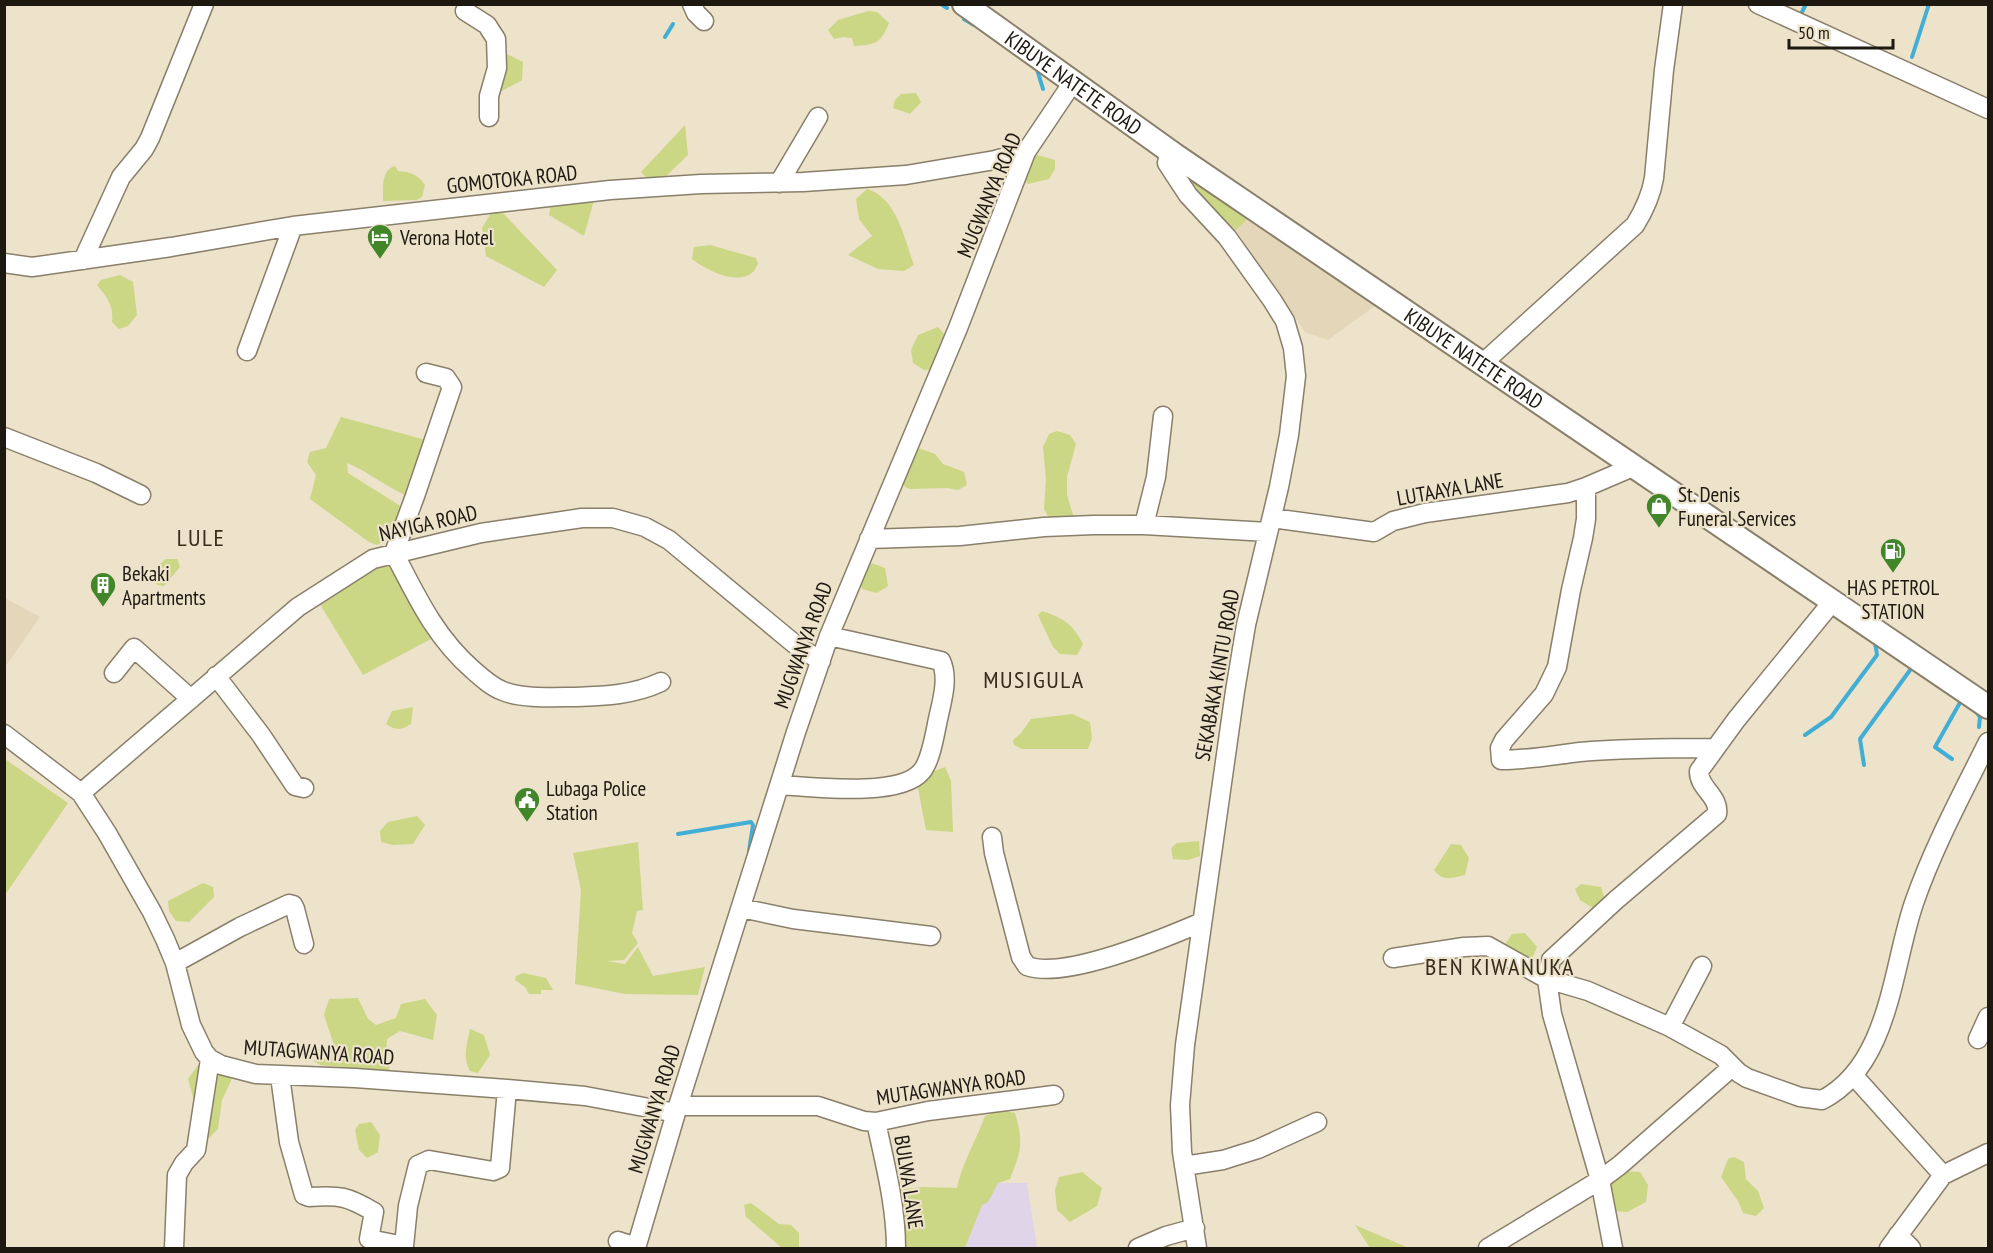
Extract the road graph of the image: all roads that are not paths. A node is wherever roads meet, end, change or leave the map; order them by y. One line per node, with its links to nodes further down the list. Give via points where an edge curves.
1 (204, 4): 16 (street, via 150,138 121,177)
2 (692, 4): 7 (street)
3 (964, 4): 8 (main road, KIBUYE NATETE ROAD)
4 (1673, 4): 19 (street, via 1654,178 1645,208 1635,225)
5 (1758, 4): 9 (street)
6 (466, 11): 10 (street, via 487,25 496,39)
7 (704, 21)
8 (1073, 82): 12 (street, MUGWANYA ROAD); 13 (main road, KIBUYE NATETE ROAD)
9 (1989, 109)
10 (489, 117)
11 (818, 117): 14 (street)
12 (1026, 152): 14 (street, GOMOTOKA ROAD, via 906,175); 28 (street, MUGWANYA ROAD, via 958,328)
13 (1174, 155): 19 (main road, KIBUYE NATETE ROAD); 27 (street, SEKABAKA KINTU ROAD, via 1168,159 1169,166 1188,195 1252,270 1285,321 1293,348 1293,404)
14 (779, 183): 15 (street, GOMOTOKA ROAD, via 610,190)
15 (293, 226): 16 (street, GOMOTOKA ROAD); 18 (street)
16 (83, 260): 17 (street, GOMOTOKA ROAD, via 32,267)
17 (4, 263)
18 (248, 351)
19 (1483, 363): 23 (main road, KIBUYE NATETE ROAD)
20 (426, 373): 29 (street, via 446,378 452,387)
21 (1164, 416): 26 (street, via 1156,477)
22 (4, 437): 25 (street)
23 (1635, 466): 24 (street, LUTAAYA LANE); 30 (main road, KIBUYE NATETE ROAD)
24 (1586, 487): 27 (street, LUTAAYA LANE, via 1568,493 1425,513 1393,521 1374,532); 40 (street, via 1583,538 1557,667 1544,694 1504,740 1501,760 1581,752)
25 (141, 495)
26 (1144, 525): 27 (street, LUTAAYA LANE); 28 (street, LUTAAYA LANE, via 1044,527 960,536)
27 (1270, 525): 46 (street, SEKABAKA KINTU ROAD, via 1246,626)
28 (869, 539): 31 (street, MUGWANYA ROAD)
29 (394, 554): 32 (street, NAYIGA ROAD, via 481,533 582,518 613,518 645,527 669,540 797,646); 34 (street, NAYIGA ROAD, via 373,559 307,600); 35 (street, via 439,635 458,658 501,691 561,697 618,695)
30 (1833, 601): 37 (main road, KIBUYE NATETE ROAD); 40 (street)
31 (829, 636): 32 (street, MUGWANYA ROAD); 41 (street, via 941,660 945,672 943,696 926,766 914,778 875,788)
32 (821, 661): 41 (street, MUGWANYA ROAD)
33 (114, 673): 36 (street, via 134,648)
34 (216, 676): 36 (street, NAYIGA ROAD); 42 (street, via 295,786)
35 (661, 682)
36 (191, 699): 43 (street, NAYIGA ROAD)
37 (1989, 706)
38 (4, 734): 43 (street)
39 (1989, 742): 59 (street, via 1953,811 1922,884 1893,987)
40 (1716, 748): 52 (street, via 1699,776 1717,803 1716,814 1555,956)
41 (780, 785): 45 (street, MUGWANYA ROAD)
42 (304, 788)
43 (81, 794): 50 (street, via 152,912)
44 (992, 837): 46 (street, via 1021,957 1027,966 1044,970 1091,961 1143,947)
45 (741, 908): 47 (street, via 794,919); 62 (street, MUGWANYA ROAD)
46 (1202, 922): 66 (street, SEKABAKA KINTU ROAD, via 1181,1083)
47 (930, 936)
48 (304, 944): 50 (street, via 295,909 289,904)
49 (1393, 958): 52 (street, via 1483,945)
50 (175, 963): 56 (street, via 191,1025)
51 (1702, 966): 54 (street)
52 (1547, 979): 54 (street); 68 (street, via 1557,1034)
53 (1989, 1017): 55 (street)
54 (1670, 1027): 57 (street, via 1721,1055)
55 (1978, 1039)
56 (210, 1059): 58 (street, MUTAGWANYA ROAD, via 245,1072); 72 (street, via 196,1150 177,1175)
57 (1732, 1067): 59 (street, via 1761,1083 1818,1100); 68 (street)
58 (280, 1076): 60 (street, MUTAGWANYA ROAD); 60 (street, via 289,1142 304,1195 340,1195 359,1202 374,1212 369,1239 404,1246 418,1165 429,1160 493,1171 500,1167)
59 (1854, 1076): 67 (street)
60 (507, 1089): 62 (street, MUTAGWANYA ROAD)
61 (1054, 1095): 63 (street, MUTAGWANYA ROAD, via 928,1111)
62 (676, 1110): 63 (street, MUTAGWANYA ROAD, via 818,1106); 73 (street, MUGWANYA ROAD)
63 (876, 1122): 74 (street, BULWA LANE, via 890,1187)
64 (1317, 1122): 66 (street, via 1258,1149)
65 (1989, 1153): 67 (street)
66 (1184, 1166): 69 (street, SEKABAKA KINTU ROAD)
67 (1943, 1175): 71 (street)
68 (1600, 1180): 77 (street); 78 (street)
69 (1195, 1228): 75 (street); 76 (street, SEKABAKA KINTU ROAD)
70 (618, 1241): 73 (street)
71 (1894, 1242): 79 (street)
72 (174, 1248)
73 (636, 1248)
74 (896, 1248)
75 (1138, 1248)
76 (1197, 1248)
77 (1488, 1248)
78 (1613, 1248)
79 (1911, 1248)

